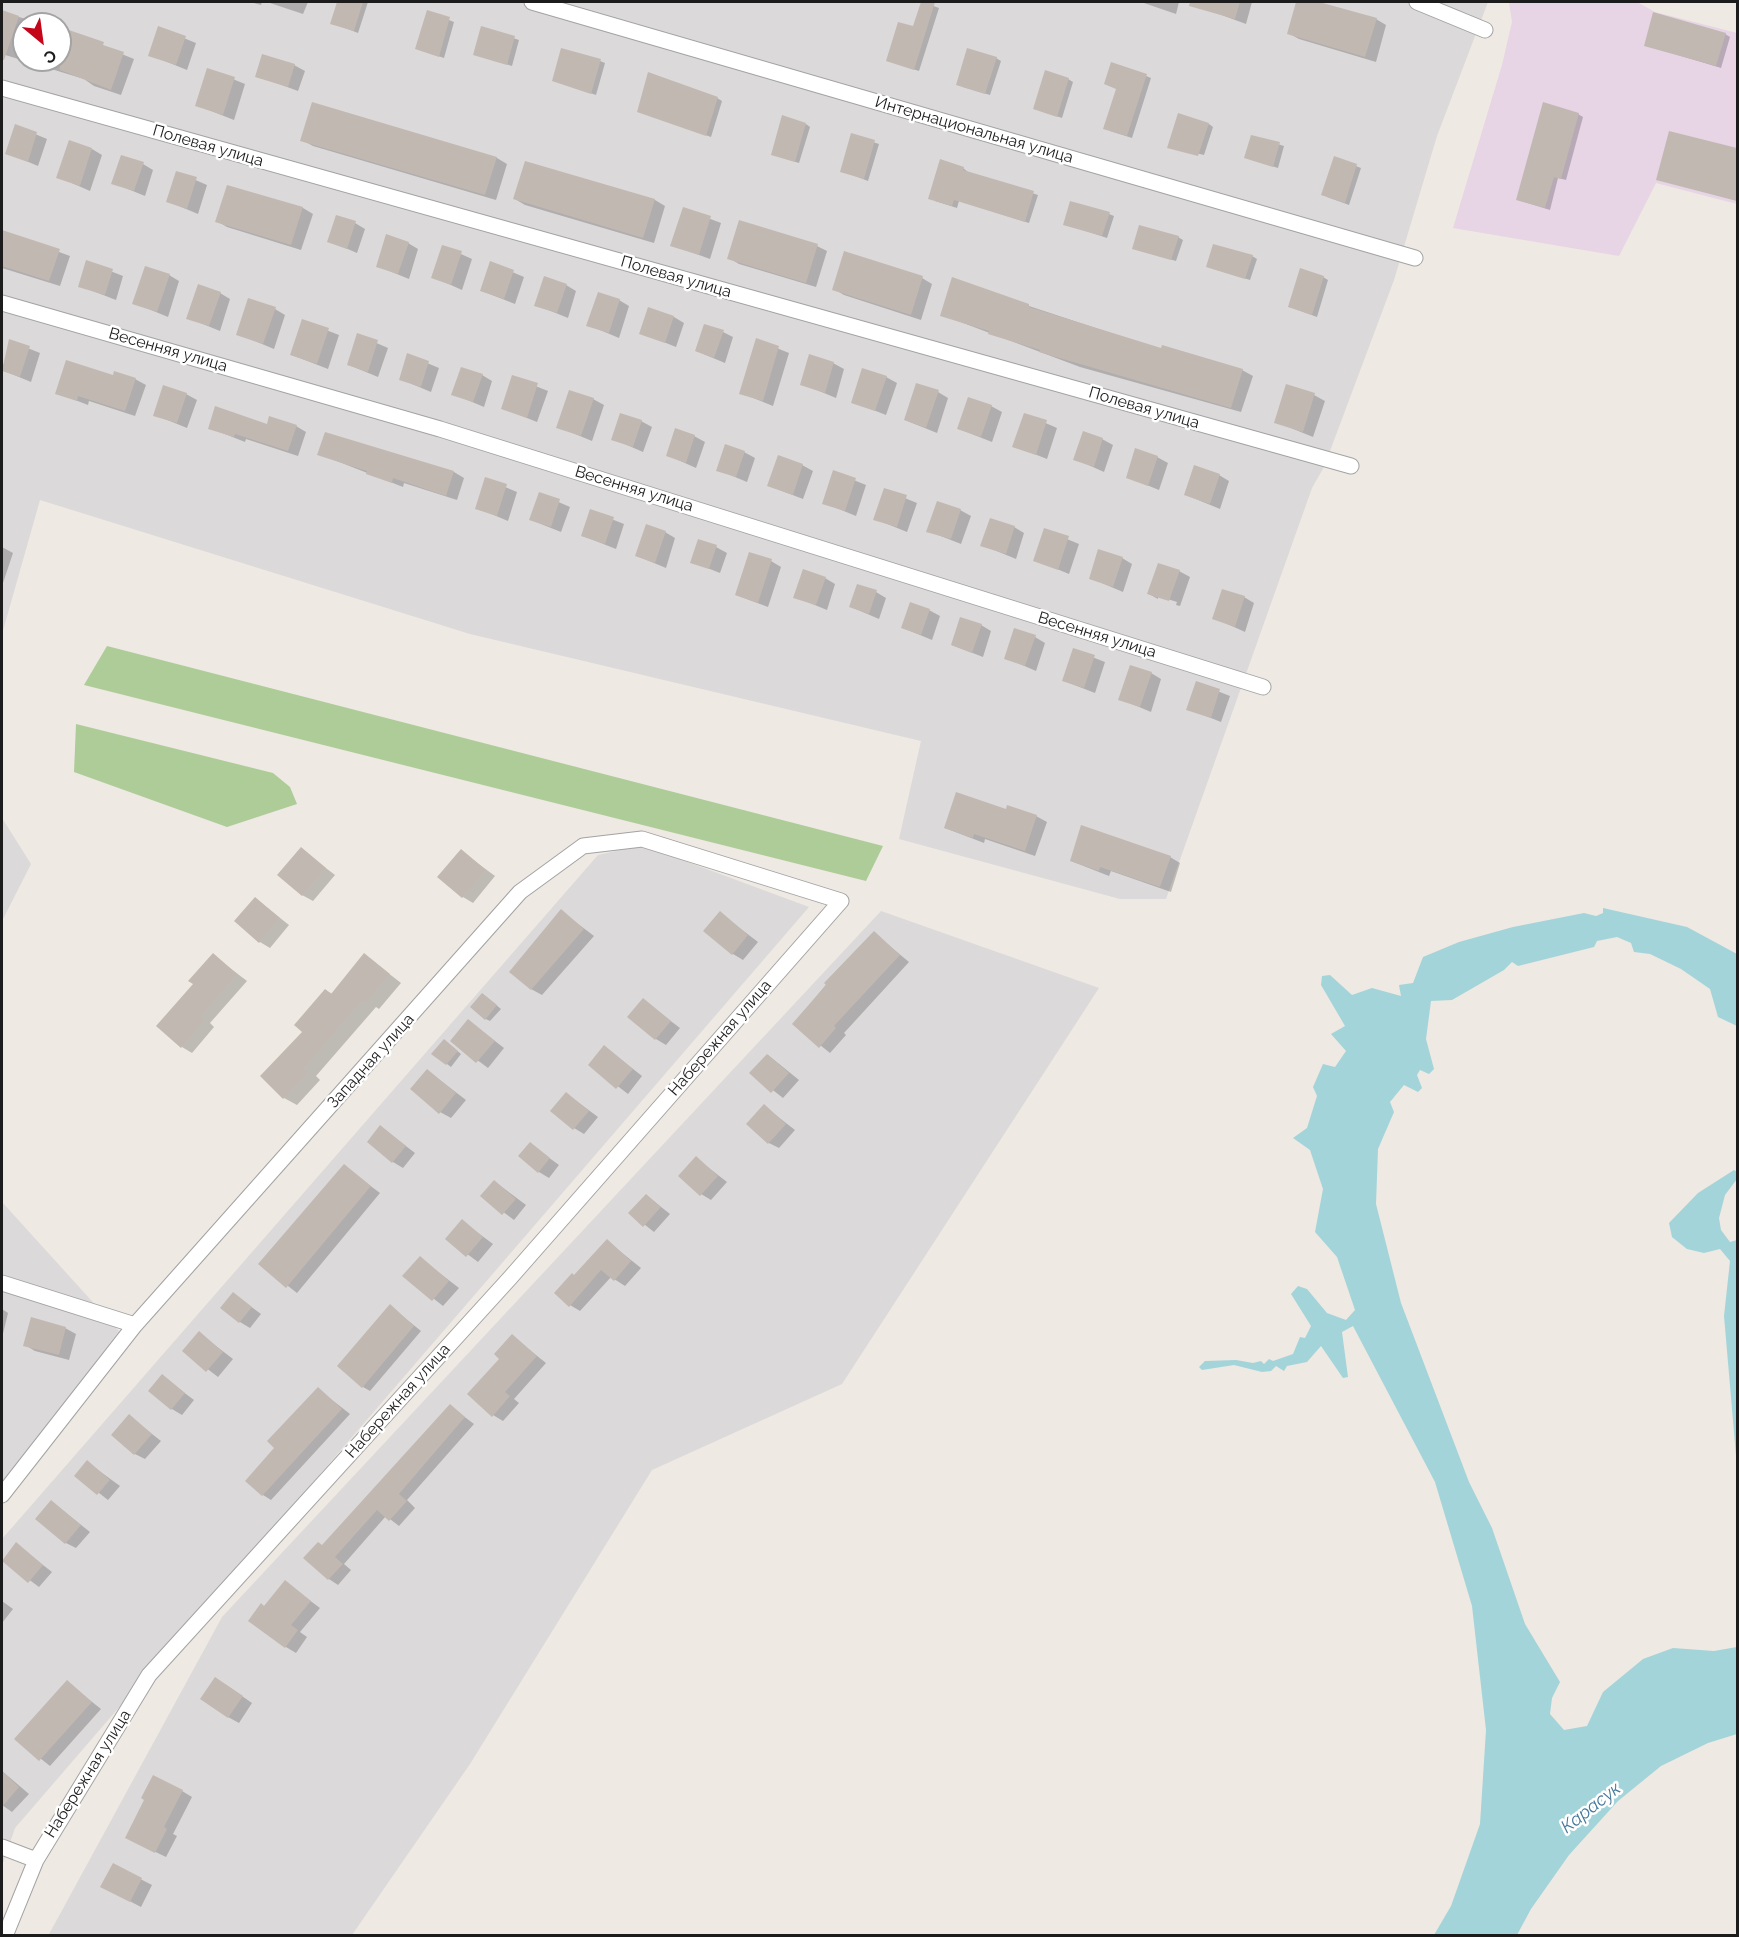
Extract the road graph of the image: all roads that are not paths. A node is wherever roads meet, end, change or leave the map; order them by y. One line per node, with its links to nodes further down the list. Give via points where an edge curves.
1 (532, 2): 5 (street, Интернациональная улица)
2 (1417, 2): 3 (street)
3 (1485, 30)
4 (2, 88): 7 (street, Полевая улица)
5 (1415, 258)
6 (2, 303): 8 (street, Весенняя улица, via 440,429)
7 (1351, 466)
8 (1263, 687)
9 (841, 901): 11 (street, Западная улица, via 642,839 583,846 520,892); 14 (street, Набережная улица, via 518,1269 149,1675)
10 (2, 1283): 11 (street)
11 (135, 1325): 12 (street, Западная улица)
12 (2, 1495)
13 (2, 1846): 14 (street)
14 (36, 1860): 15 (street, Набережная улица)
15 (5, 1935)

